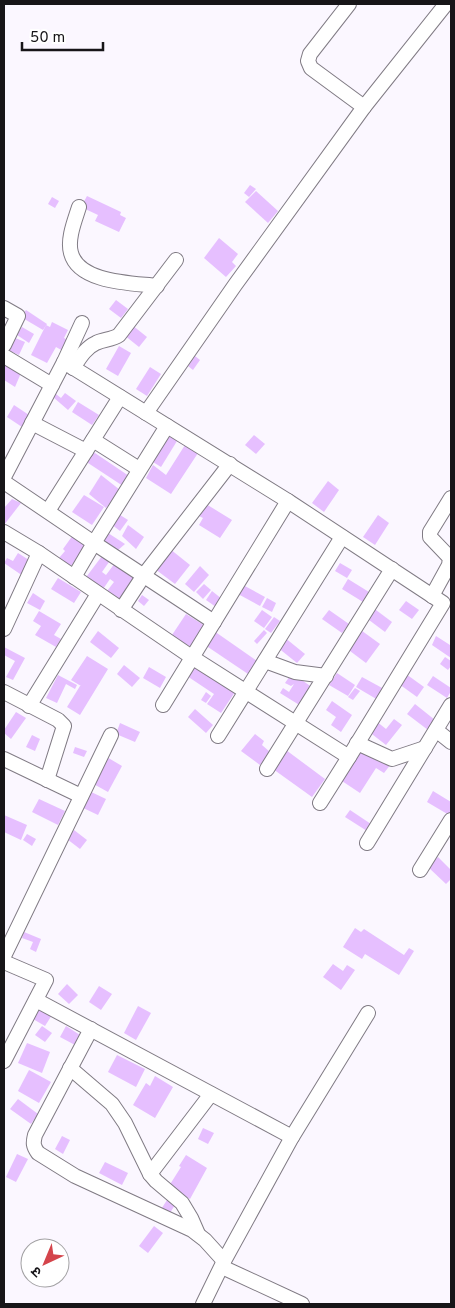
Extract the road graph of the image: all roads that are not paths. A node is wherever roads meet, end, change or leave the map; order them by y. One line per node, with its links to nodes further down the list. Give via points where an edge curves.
1 (349, 4): 3 (street, via 308,61 311,68)
2 (446, 4): 3 (street)
3 (364, 107): 14 (street)
4 (79, 207): 6 (street, via 71,238 70,251 74,260 96,276)
5 (176, 260): 6 (street)
6 (157, 286): 11 (street, via 119,335 88,347)
7 (4, 308): 9 (street, via 18,316)
8 (82, 323): 11 (street)
9 (4, 345)
10 (4, 356): 12 (street)
11 (68, 365): 12 (street); 13 (street)
12 (52, 385): 15 (street)
13 (120, 397): 14 (street); 17 (street)
14 (146, 413): 16 (street)
15 (32, 423): 17 (street); 20 (street)
16 (167, 426): 18 (street); 19 (street)
17 (89, 446): 19 (street); 24 (street)
18 (230, 464): 23 (street); 30 (street)
19 (139, 469): 27 (street)
20 (4, 477)
21 (4, 482): 24 (street)
22 (451, 498): 33 (street, via 430,532 430,537 450,558)
23 (288, 501): 26 (street); 35 (street)
24 (48, 511): 27 (street)
25 (4, 532): 28 (street)
26 (342, 537): 29 (street); 38 (street)
27 (94, 543): 30 (street); 31 (street)
28 (39, 553): 31 (street); 36 (street)
29 (392, 569): 33 (street); 39 (street)
30 (144, 575): 34 (street); 35 (street)
31 (74, 577): 32 (street)
32 (98, 594): 34 (street); 44 (street)
33 (442, 602): 50 (street)
34 (122, 610): 37 (street)
35 (214, 622): 37 (street)
36 (4, 629)
37 (193, 658): 41 (street); 42 (street)
38 (265, 661): 39 (street, via 294,672); 41 (street)
39 (326, 676): 45 (street)
40 (4, 692): 44 (street)
41 (246, 692): 45 (street); 48 (street)
42 (164, 705)
43 (451, 705): 46 (street)
44 (29, 706): 55 (street, via 64,726)
45 (296, 724): 52 (street); 54 (street)
46 (436, 730): 49 (street); 51 (street)
47 (111, 735): 56 (street)
48 (218, 736)
49 (451, 742)
50 (357, 743): 51 (street, via 392,759); 52 (street)
51 (425, 748): 59 (street)
52 (349, 757): 57 (street)
53 (4, 759): 55 (street)
54 (267, 769)
55 (47, 780): 56 (street)
56 (82, 796): 61 (street)
57 (320, 802)
58 (451, 820): 60 (street)
59 (367, 843)
60 (420, 870)
61 (4, 956)
62 (4, 962): 63 (street, via 46,980)
63 (36, 1000): 65 (street); 66 (street)
64 (368, 1013): 69 (street)
65 (91, 1029): 67 (street); 68 (street)
66 (4, 1061)
67 (70, 1068): 70 (street, via 112,1104); 71 (street, via 35,1135 33,1142 38,1153 75,1176)
68 (211, 1094): 69 (street); 70 (street)
69 (292, 1137): 72 (street)
70 (150, 1174): 71 (street, via 182,1203)
71 (198, 1234): 72 (street)
72 (223, 1264): 73 (street); 74 (street)
73 (203, 1304)
74 (302, 1304)

